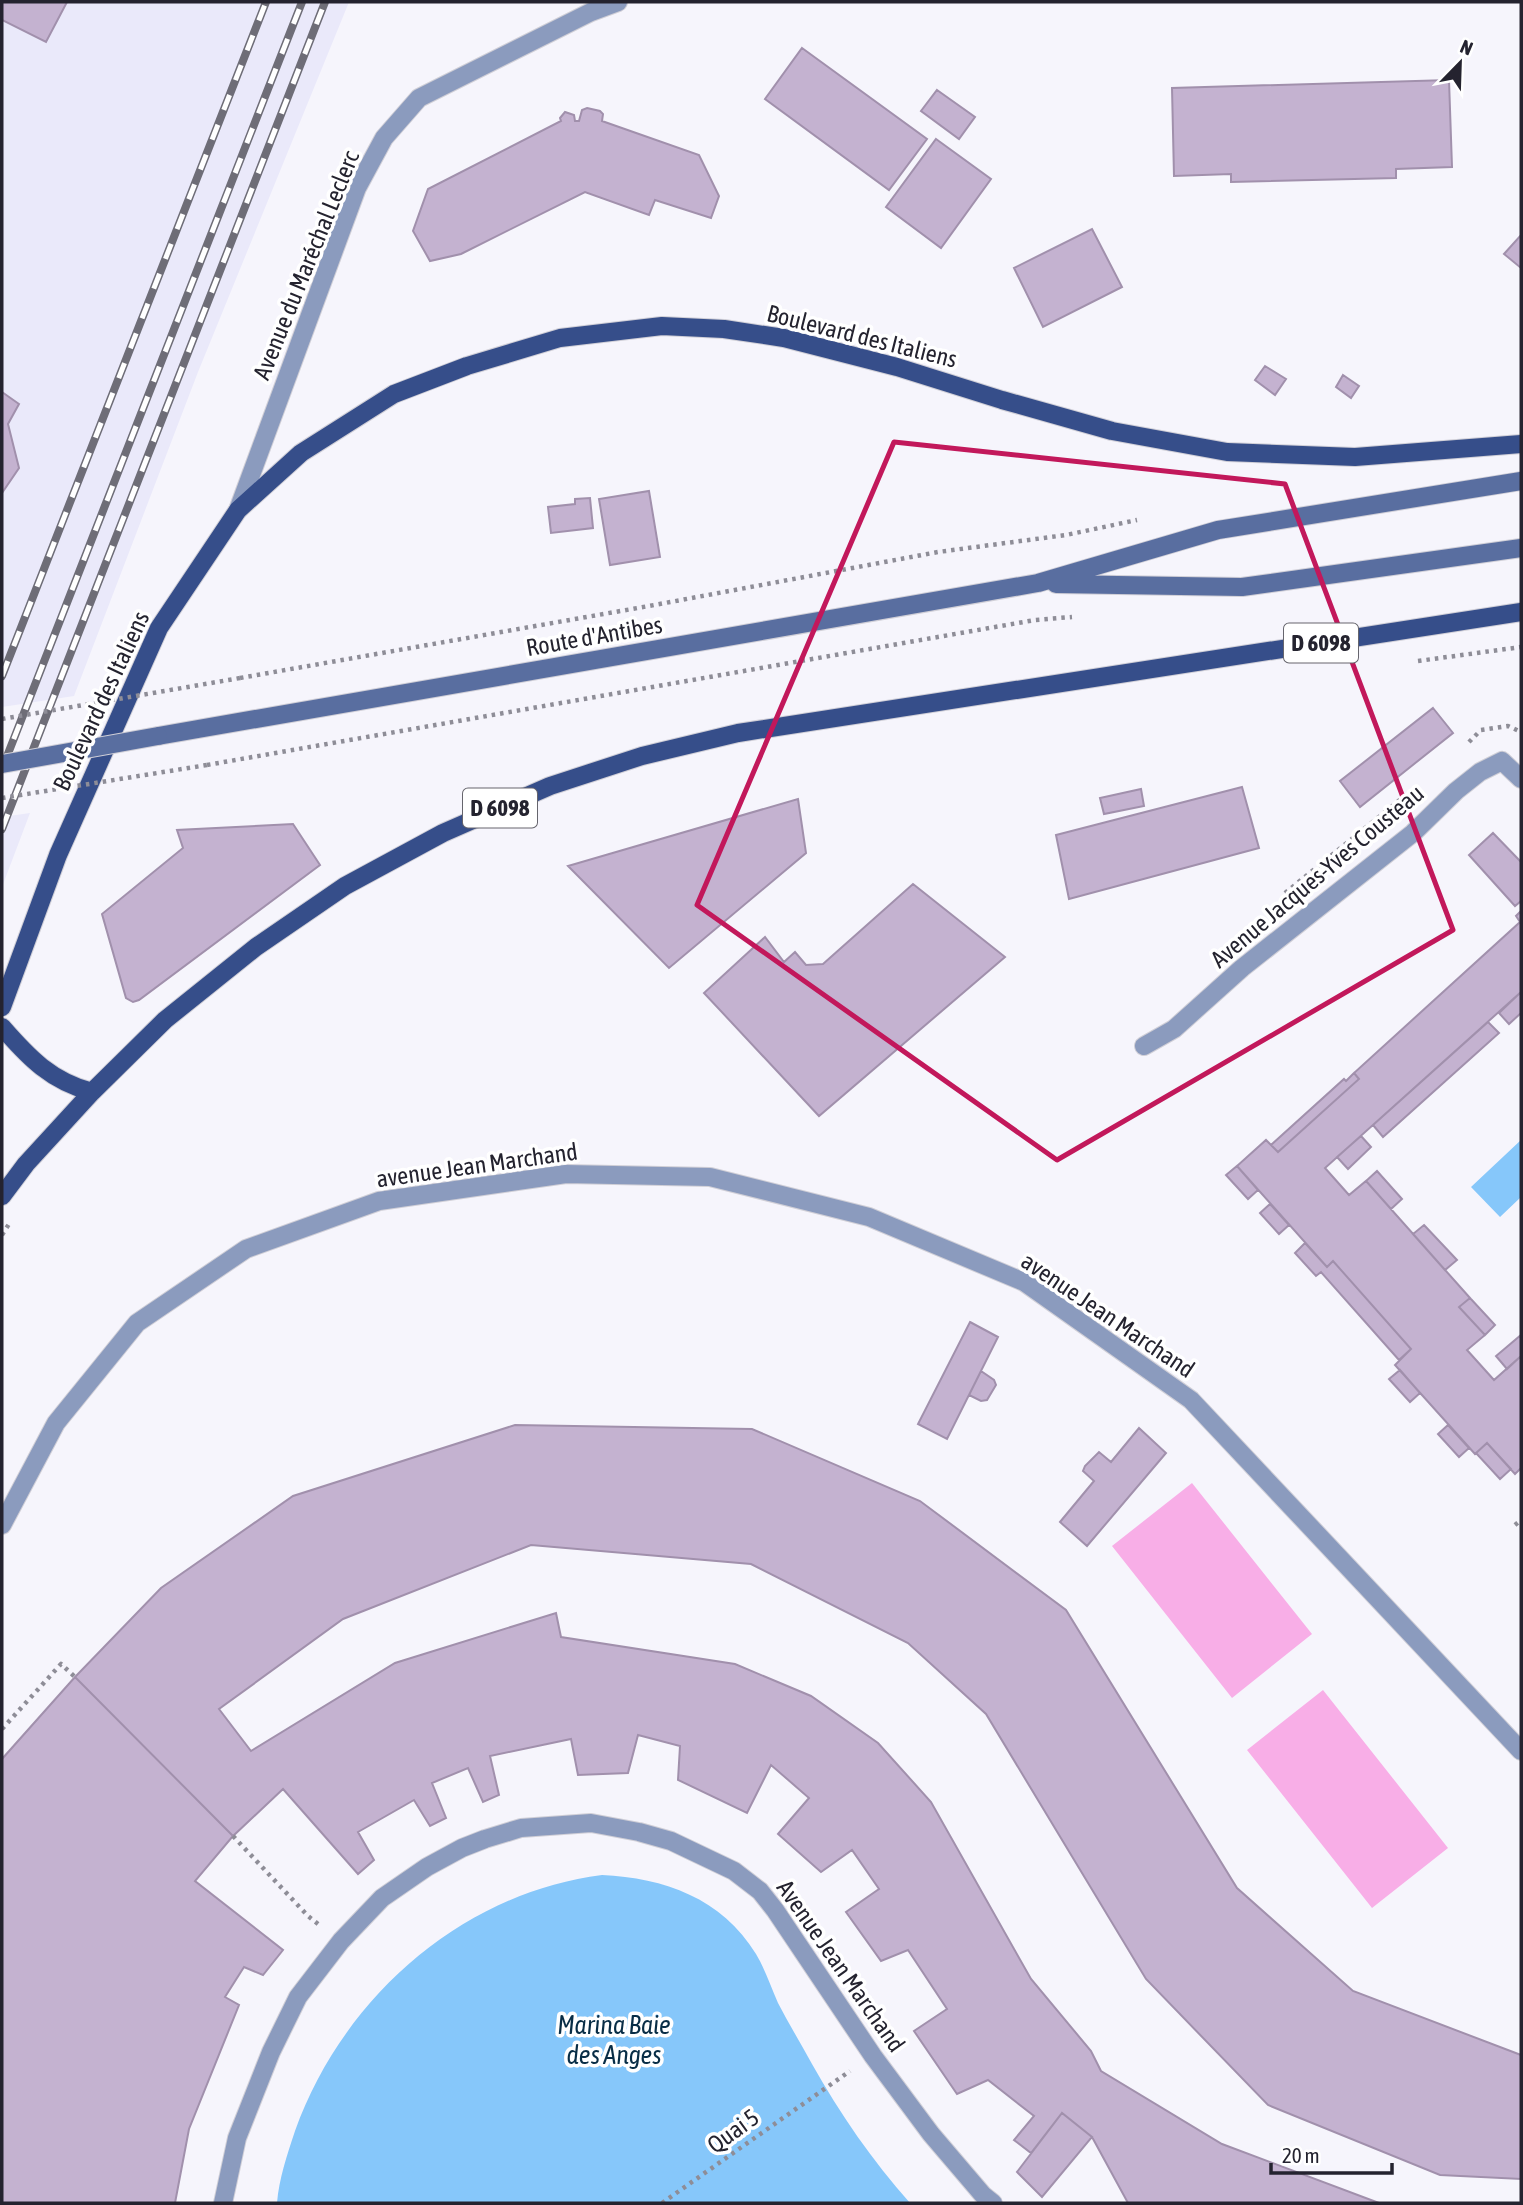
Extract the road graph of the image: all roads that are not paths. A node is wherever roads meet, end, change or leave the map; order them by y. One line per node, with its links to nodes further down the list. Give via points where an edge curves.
1 (618, 2): 4 (street, Avenue du Maréchal Leclerc, via 419,98 384,138 357,188)
2 (1521, 444): 4 (main road, Boulevard des Italiens, via 1354,457 1227,452 1112,430 784,338 662,326 560,338 394,394 301,453)
3 (1521, 481): 6 (main road, via 1218,530)
4 (238, 510): 10 (main road, Boulevard des Italiens, via 159,628 58,855)
5 (1521, 548): 6 (main road, via 1242,587)
6 (1038, 583): 8 (main road, Route d'Antibes, bridge)
7 (1521, 612): 13 (main road, D 6098, via 738,733 642,756 550,786 443,833 345,886 256,947 164,1020)
8 (2, 764)
9 (1521, 779): 12 (street, Avenue Jacques-Yves Cousteau, via 1502,761 1480,772 1413,833 1242,968 1174,1029)
10 (2, 1007)
11 (2, 1027): 13 (main road, via 28,1057 69,1086)
12 (1144, 1046)
13 (92, 1092): 14 (main road, D 6098)
14 (2, 1196)
15 (2, 1525): 16 (street, avenue Jean Marchand, via 56,1423 138,1323 246,1249 379,1201 566,1174 710,1177 869,1217 1024,1282 1191,1400)
16 (1521, 1751)
17 (223, 2203): 18 (street, Avenue Jean Marchand, via 237,2138 298,1997 382,1898 427,1867 485,1839 521,1828 591,1823 671,1841 734,1871 760,1891 850,2025 931,2134)
18 (993, 2203)

